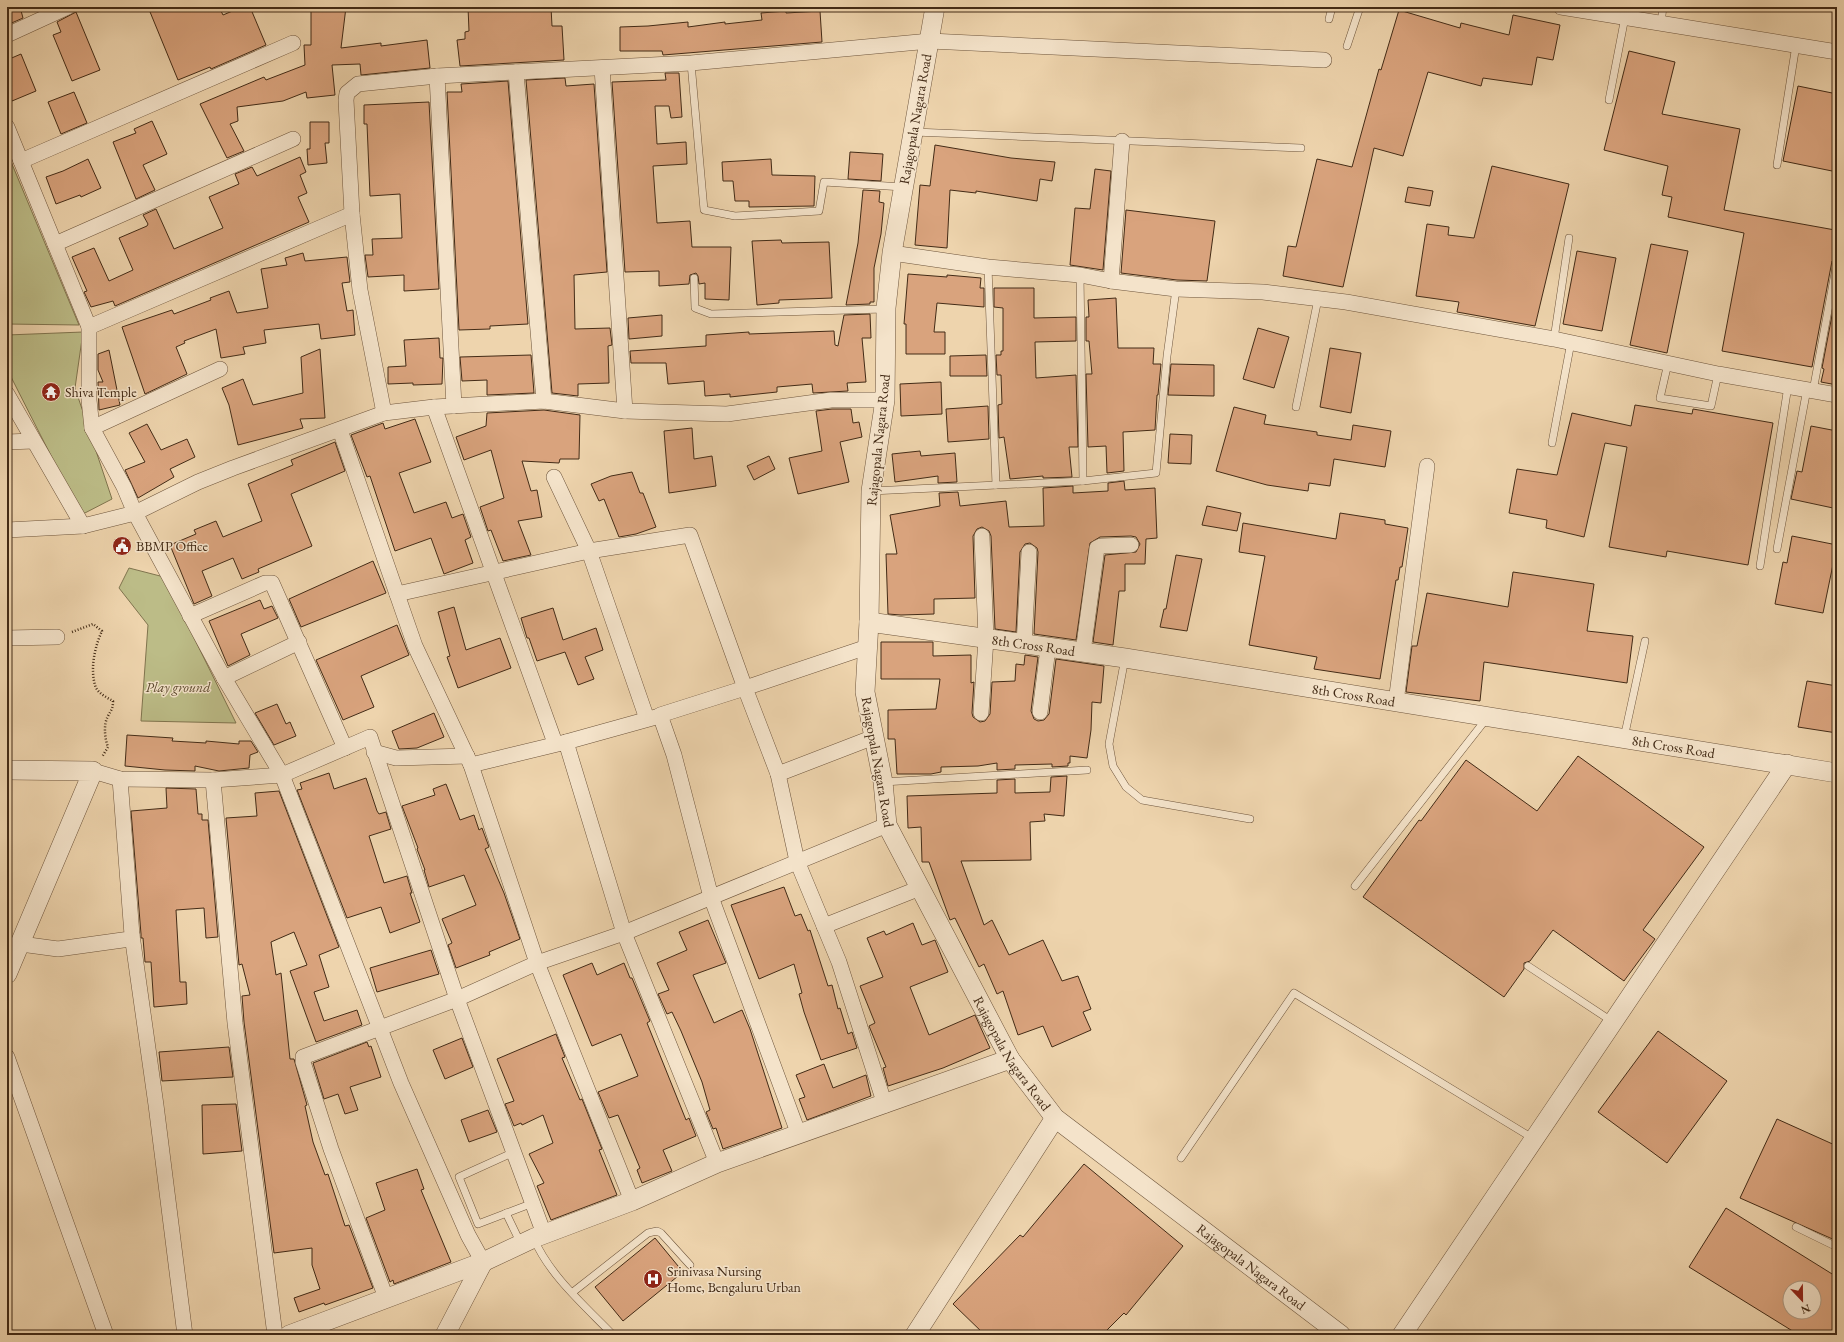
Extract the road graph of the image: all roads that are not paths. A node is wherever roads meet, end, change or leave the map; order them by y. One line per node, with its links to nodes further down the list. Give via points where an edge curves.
1 (68, 7): 10 (street)
2 (935, 7): 11 (street, Rajagopala Nagara Road)
3 (1332, 7): 8 (lane)
4 (1360, 7): 14 (lane)
5 (1561, 7): 7 (street)
6 (1663, 7): 9 (lane)
7 (1624, 17): 9 (street); 21 (lane)
8 (1329, 19)
9 (1661, 23): 13 (street)
10 (7, 35)
11 (930, 41): 16 (street); 17 (street); 23 (street, Rajagopala Nagara Road)
12 (293, 43): 27 (street)
13 (1796, 45): 15 (street); 28 (lane)
14 (1348, 46)
15 (1837, 52)
16 (1324, 60)
17 (691, 63): 18 (street); 29 (lane, via 704,210 735,216 819,211 824,182)
18 (602, 68): 19 (street); 57 (street)
19 (516, 72): 20 (street); 53 (street)
20 (437, 76): 30 (street, via 358,84 347,93); 54 (street)
21 (1609, 100)
22 (7, 127): 27 (street)
23 (912, 132): 25 (lane); 29 (street, Rajagopala Nagara Road)
24 (293, 139): 32 (street)
25 (1122, 141): 26 (lane); 38 (street)
26 (1302, 148)
27 (21, 161): 32 (street)
28 (1777, 165)
29 (903, 187): 33 (street, Rajagopala Nagara Road)
30 (352, 214): 42 (street); 58 (street, via 360,290)
31 (1569, 238): 43 (lane)
32 (55, 244): 42 (street)
33 (892, 253): 35 (street); 41 (street, Rajagopala Nagara Road)
34 (1837, 262): 49 (lane)
35 (988, 267): 36 (street); 67 (lane)
36 (1080, 275): 38 (street); 66 (lane)
37 (694, 278): 41 (lane, via 695,308 711,314)
38 (1111, 281): 39 (street)
39 (1176, 289): 40 (street, via 1263,292); 66 (lane, via 1156,473)
40 (1318, 299): 43 (street); 56 (lane)
41 (886, 308): 52 (street, Rajagopala Nagara Road)
42 (89, 326): 59 (street, via 89,400)
43 (1554, 338): 44 (street)
44 (1571, 342): 45 (street); 63 (lane)
45 (1668, 363): 47 (street); 47 (lane, via 1660,398 1711,406)
46 (220, 370): 59 (street)
47 (1718, 374): 48 (street)
48 (1788, 386): 49 (street); 77 (lane)
49 (1810, 390): 51 (street); 74 (lane)
50 (7, 394): 61 (street)
51 (1837, 395)
52 (885, 400): 57 (street, via 831,400 728,414); 68 (street, Rajagopala Nagara Road)
53 (544, 401): 54 (street); 57 (street)
54 (454, 406): 55 (street)
55 (434, 407): 58 (street); 78 (street)
56 (1296, 407)
57 (625, 411)
58 (384, 413): 60 (street)
59 (92, 428): 69 (street)
60 (340, 430): 69 (street, via 219,474); 79 (street)
61 (33, 441): 62 (street); 70 (street)
62 (7, 442)
63 (1552, 443)
64 (1427, 466): 94 (street)
65 (554, 477): 75 (street)
66 (1083, 481): 67 (lane)
67 (996, 485): 68 (lane)
68 (871, 491): 81 (street, Rajagopala Nagara Road)
69 (135, 513): 70 (street); 80 (street)
70 (83, 526): 71 (street)
71 (7, 530)
72 (982, 536): 84 (street)
73 (1131, 545): 90 (street, via 1097,548)
74 (1777, 549)
75 (589, 551): 78 (street); 93 (street, via 690,535); 98 (street)
76 (1028, 552): 87 (street)
77 (1760, 566)
78 (493, 571): 79 (street); 101 (street)
79 (397, 594): 104 (street, via 415,646)
80 (190, 616): 86 (street, via 265,583 272,583); 92 (street)
81 (869, 622): 84 (street, 8th Cross Road); 88 (street, Rajagopala Nagara Road)
82 (57, 637): 83 (street)
83 (7, 638)
84 (986, 639): 87 (street, 8th Cross Road); 96 (street)
85 (1645, 641): 100 (lane)
86 (299, 642): 92 (street); 102 (street)
87 (1024, 644): 89 (street, 8th Cross Road)
88 (867, 647): 93 (street); 99 (street, Rajagopala Nagara Road, via 865,692)
89 (1048, 648): 90 (street, 8th Cross Road); 95 (street)
90 (1083, 652): 91 (street, 8th Cross Road)
91 (1125, 658): 94 (street, 8th Cross Road); 115 (lane, via 1109,744 1113,766 1126,787 1142,800)
92 (224, 678): 111 (street)
93 (745, 688): 98 (street); 110 (street)
94 (1396, 702): 97 (street, 8th Cross Road)
95 (1040, 712)
96 (981, 713)
97 (1489, 716): 100 (street, 8th Cross Road); 118 (lane)
98 (654, 717): 101 (street); 120 (street, via 674,755)
99 (874, 737): 110 (street); 114 (street, Rajagopala Nagara Road)
100 (1624, 738): 105 (street, 8th Cross Road)
101 (560, 743): 104 (street); 122 (street)
102 (345, 748): 103 (street, via 370,737); 111 (street)
103 (374, 752): 104 (street, via 396,758); 128 (street)
104 (469, 760): 125 (street)
105 (1787, 764): 109 (street, 8th Cross Road); 129 (street)
106 (7, 770): 108 (street)
107 (1088, 770): 114 (lane)
108 (93, 771): 112 (street); 124 (street)
109 (1837, 773)
110 (778, 774): 117 (street)
111 (282, 775): 113 (street); 130 (street)
112 (120, 779): 113 (street); 123 (street)
113 (213, 780): 152 (street, via 235,1023)
114 (883, 782): 116 (street, Rajagopala Nagara Road)
115 (1250, 819)
116 (887, 825): 117 (street); 119 (street, Rajagopala Nagara Road)
117 (797, 861): 120 (street); 121 (street)
118 (1355, 886)
119 (920, 888): 121 (street); 132 (street, Rajagopala Nagara Road)
120 (711, 897): 122 (street); 135 (street)
121 (824, 926): 133 (street, via 839,962)
122 (624, 934): 125 (street); 139 (street)
123 (132, 935): 124 (street, via 130,939 58,949); 151 (street)
124 (22, 944): 127 (street)
125 (537, 963): 128 (street); 140 (street)
126 (1528, 966): 129 (lane)
127 (7, 974)
128 (457, 999): 130 (street); 137 (street)
129 (1613, 1022): 136 (street)
130 (380, 1027): 146 (street, via 401,1083); 149 (street, via 308,1053 303,1057 303,1062 331,1149)
131 (7, 1057): 150 (street)
132 (1010, 1059): 133 (street); 134 (street, Rajagopala Nagara Road)
133 (885, 1105): 135 (street)
134 (1055, 1118): 156 (street); 157 (street, Rajagopala Nagara Road)
135 (799, 1135): 139 (street)
136 (1534, 1139): 138 (lane, via 1294,993); 158 (street)
137 (514, 1152): 141 (street); 142 (lane, via 458,1177 478,1224)
138 (1181, 1158)
139 (717, 1163): 140 (street)
140 (632, 1201): 144 (street)
141 (533, 1203): 142 (lane); 144 (street)
142 (506, 1213): 144 (lane)
143 (1796, 1227): 145 (lane)
144 (533, 1239): 146 (street); 148 (lane, via 547,1262)
145 (1837, 1246)
146 (483, 1262): 149 (street); 154 (street)
147 (690, 1265): 148 (lane, via 661,1232 653,1231)
148 (573, 1292): 155 (lane)
149 (386, 1298): 153 (street)
150 (106, 1335)
151 (185, 1335)
152 (276, 1335)
153 (289, 1335)
154 (445, 1335)
155 (613, 1335)
156 (915, 1335)
157 (1341, 1335)
158 (1402, 1335)

